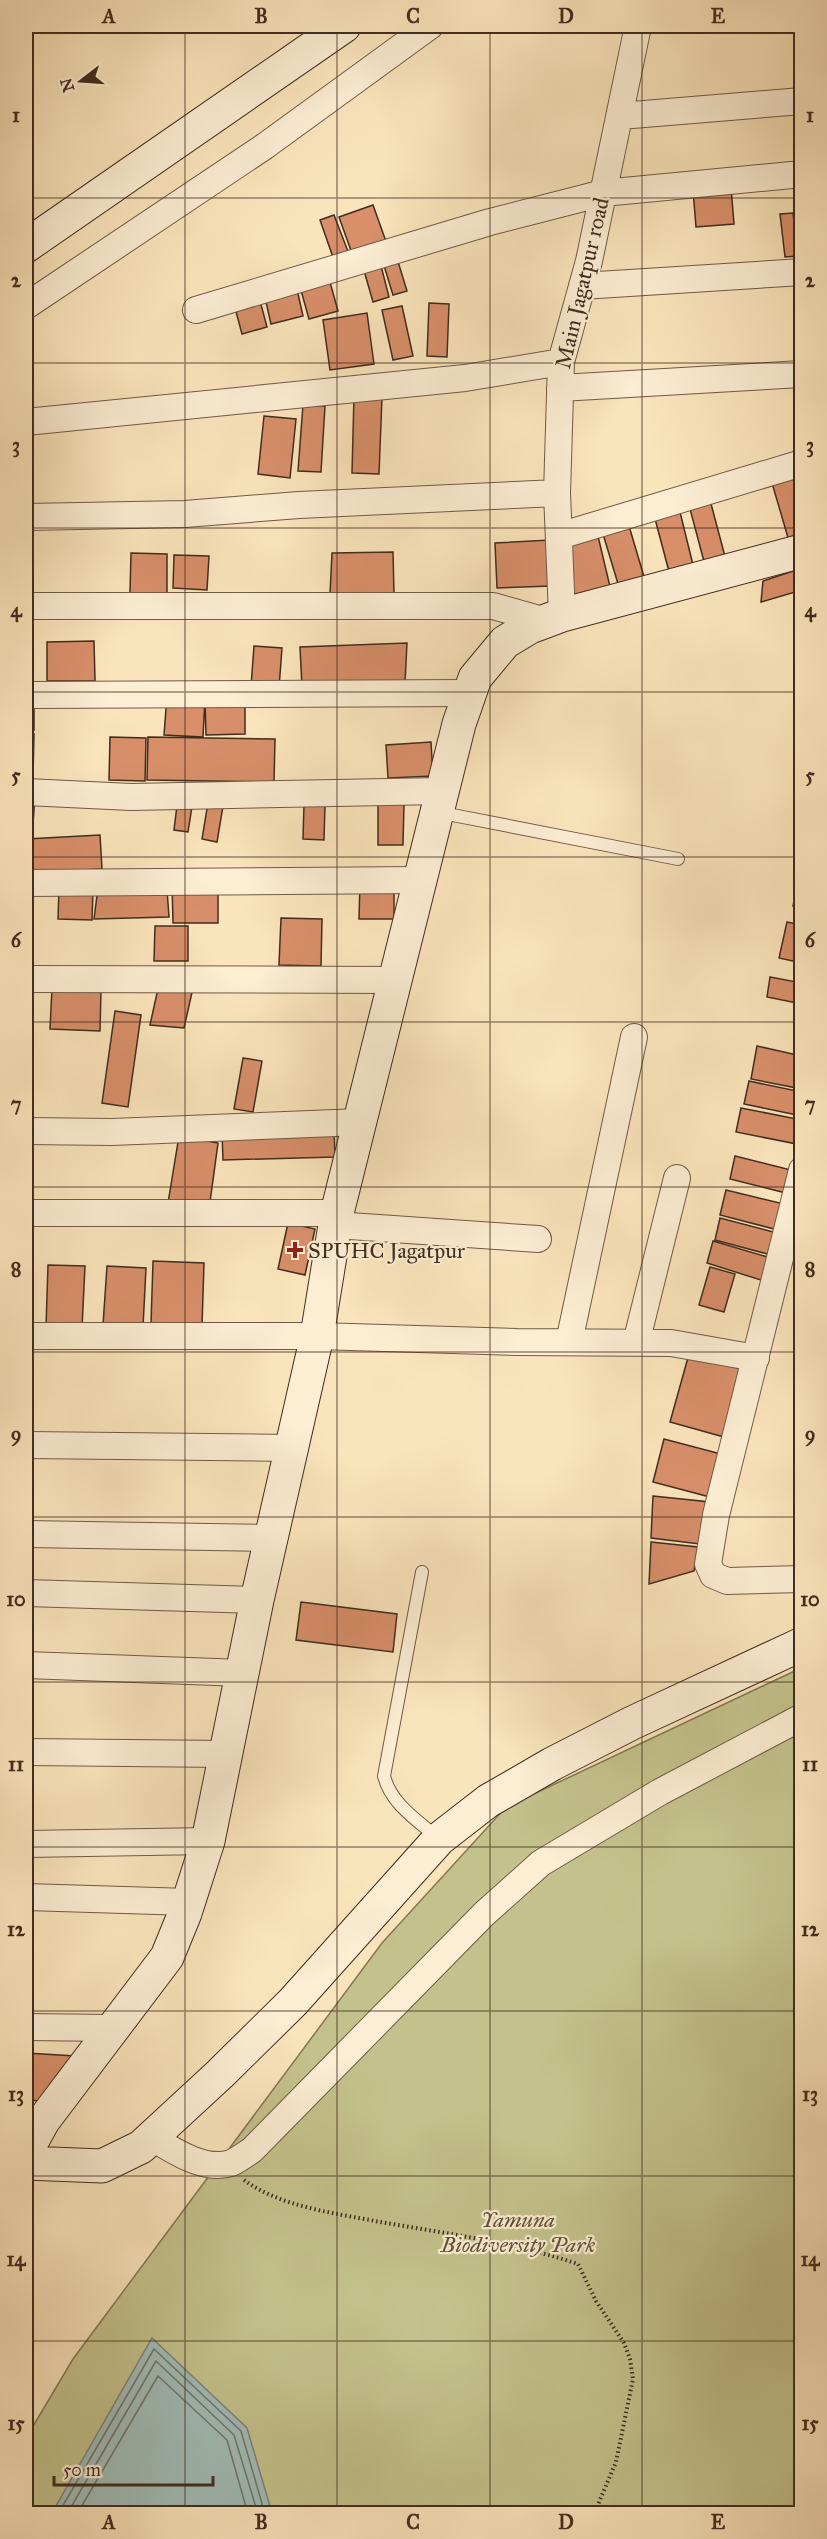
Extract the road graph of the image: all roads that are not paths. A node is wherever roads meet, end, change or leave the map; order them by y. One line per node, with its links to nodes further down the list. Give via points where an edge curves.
1 (344, 26): 8 (street)
2 (430, 26): 11 (street, via 265,146)
3 (638, 26): 5 (street, Main Jagatpur road)
4 (801, 101): 5 (street)
5 (620, 116): 7 (street, Main Jagatpur road)
6 (801, 174): 7 (street)
7 (603, 193): 10 (street, Main Jagatpur road); 12 (street, via 490,222)
8 (26, 246)
9 (801, 272): 10 (street)
10 (582, 286): 13 (street, Main Jagatpur road)
11 (26, 306)
12 (196, 310)
13 (561, 362): 15 (street, Main Jagatpur road); 16 (street, via 465,378)
14 (801, 374): 15 (street)
15 (560, 387): 18 (street, Main Jagatpur road)
16 (26, 422)
17 (801, 463): 20 (street)
18 (557, 493): 19 (street, via 185,514); 20 (street, Main Jagatpur road)
19 (26, 517)
20 (559, 536): 23 (street, Main Jagatpur road)
21 (801, 551): 23 (street)
22 (26, 606): 23 (street, via 493,606)
23 (554, 618): 24 (street, via 505,642 475,678)
24 (470, 693): 25 (street); 27 (street)
25 (26, 695)
26 (26, 792): 27 (street)
27 (438, 801): 28 (lane); 29 (street)
28 (678, 859)
29 (419, 880): 30 (street); 32 (street)
30 (26, 883)
31 (26, 979): 32 (street)
32 (396, 980): 34 (street)
33 (634, 1037): 44 (street)
34 (360, 1122): 35 (street, via 112,1132); 40 (street)
35 (26, 1131)
36 (801, 1170): 38 (street)
37 (677, 1178): 45 (street)
38 (797, 1205): 46 (street)
39 (26, 1213): 40 (street)
40 (336, 1219): 41 (street); 43 (street)
41 (538, 1239)
42 (26, 1336): 43 (street)
43 (317, 1336): 44 (street); 48 (street)
44 (569, 1342): 45 (street)
45 (636, 1342): 46 (street, via 671,1343)
46 (756, 1358): 52 (street, via 708,1564 713,1575 727,1581)
47 (26, 1445): 48 (street)
48 (292, 1448): 50 (street)
49 (26, 1534): 50 (street)
50 (273, 1538): 54 (street)
51 (422, 1572): 61 (lane, via 384,1776 387,1789 401,1806)
52 (801, 1579)
53 (26, 1593): 54 (street)
54 (257, 1600): 57 (street)
55 (801, 1644): 61 (street, via 552,1764 488,1801)
56 (26, 1665): 57 (street)
57 (243, 1673): 60 (street)
58 (801, 1717): 69 (street, via 660,1792 542,1863 483,1914 252,2150 230,2163 201,2163)
59 (26, 1752): 60 (street)
60 (227, 1754): 62 (street)
61 (439, 1839): 69 (street, via 293,2002)
62 (208, 1841): 63 (street); 65 (street)
63 (26, 1844)
64 (26, 1897): 65 (street)
65 (189, 1902): 67 (street, via 167,1957)
66 (26, 2027): 67 (street)
67 (112, 2028): 68 (street)
68 (34, 2120): 70 (street)
69 (151, 2137): 71 (street, via 141,2147 102,2166)
70 (26, 2152)
71 (26, 2163)

